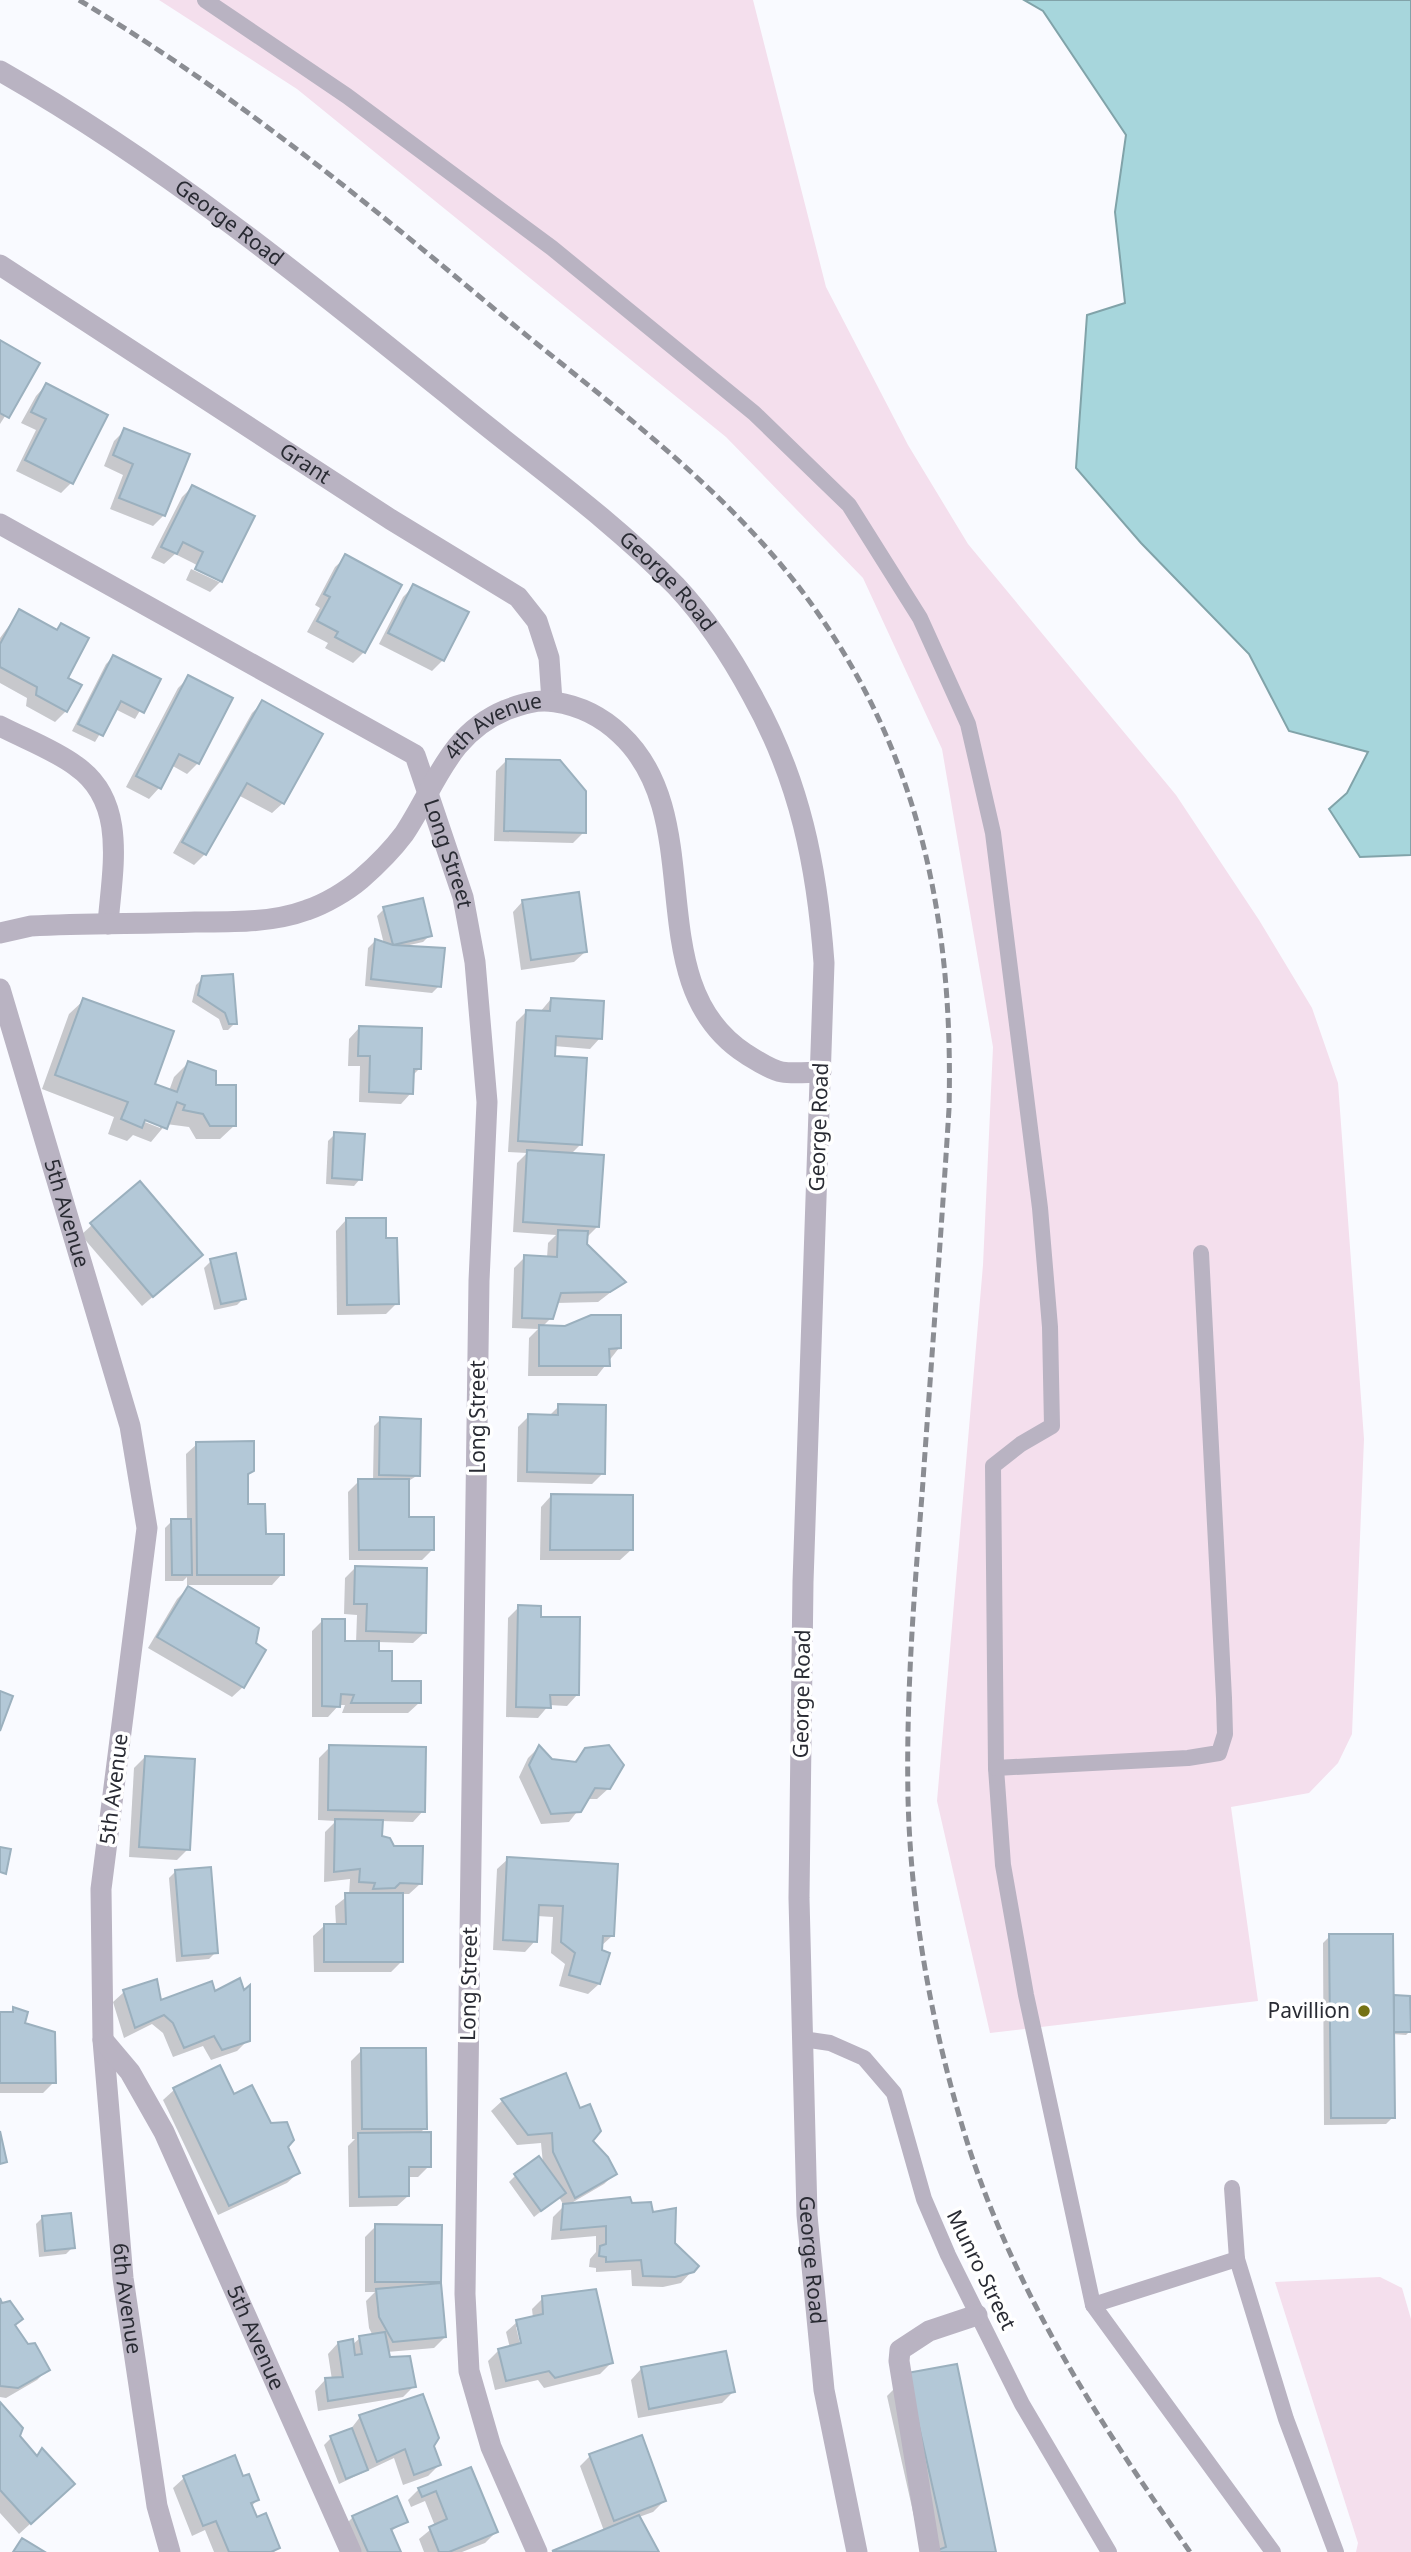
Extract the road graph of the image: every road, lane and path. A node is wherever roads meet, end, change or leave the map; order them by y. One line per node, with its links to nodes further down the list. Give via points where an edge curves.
1 (205, 0): 13 (lane, via 347,96 552,248 754,413 849,505 920,618 968,724 993,834 1040,1208 1050,1327 1052,1426 993,1466)
2 (0, 71): 11 (street, George Road, via 57,103 286,264 609,526 676,587 705,622 752,694 780,752 806,826 824,962)
3 (0, 265): 5 (street, Grant, via 518,597 537,621 549,657)
4 (0, 524): 7 (street, Long Street, via 415,755)
5 (552, 701): 7 (street, 4th Avenue, via 535,701 484,719 459,743); 11 (street, 4th Avenue, via 575,705 604,719 648,766 670,833 689,973 714,1028 734,1046 779,1072)
6 (0, 726): 8 (street, via 74,764 102,794 113,820)
7 (427, 793): 8 (street, 4th Avenue, via 404,834 383,859 359,881 307,911 258,921); 22 (street, Long Street, via 463,897 475,962 487,1102 479,1281 471,1814 465,2294 469,2371 491,2447)
8 (108, 924): 9 (street, 4th Avenue, via 30,926)
9 (0, 933)
10 (0, 989): 15 (street, 5th Avenue, via 130,1426 147,1528 101,1888)
11 (821, 1072): 14 (street, George Road, via 803,1583 799,1898)
12 (1201, 1253): 13 (lane, via 1223,1745 1219,1753 1188,1758)
13 (996, 1768): 18 (lane, via 1003,1865 1026,1995)
14 (803, 2039): 19 (lane, Munro Street, via 830,2043 864,2058 894,2094 924,2199); 23 (street, George Road, via 807,2215 824,2390)
15 (103, 2040): 20 (street, 6th Avenue, via 123,2278 157,2506); 21 (street, 5th Avenue, via 130,2072 164,2132)
16 (1232, 2188): 17 (lane)
17 (1237, 2259): 18 (lane); 27 (lane, via 1286,2419)
18 (1093, 2305): 26 (lane)
19 (977, 2315): 24 (street, via 917,2336 900,2350); 25 (lane, Munro Street, via 1022,2404)
20 (170, 2552)
21 (351, 2552)
22 (537, 2552)
23 (857, 2552)
24 (930, 2552)
25 (1109, 2552)
26 (1273, 2552)
27 (1336, 2552)

